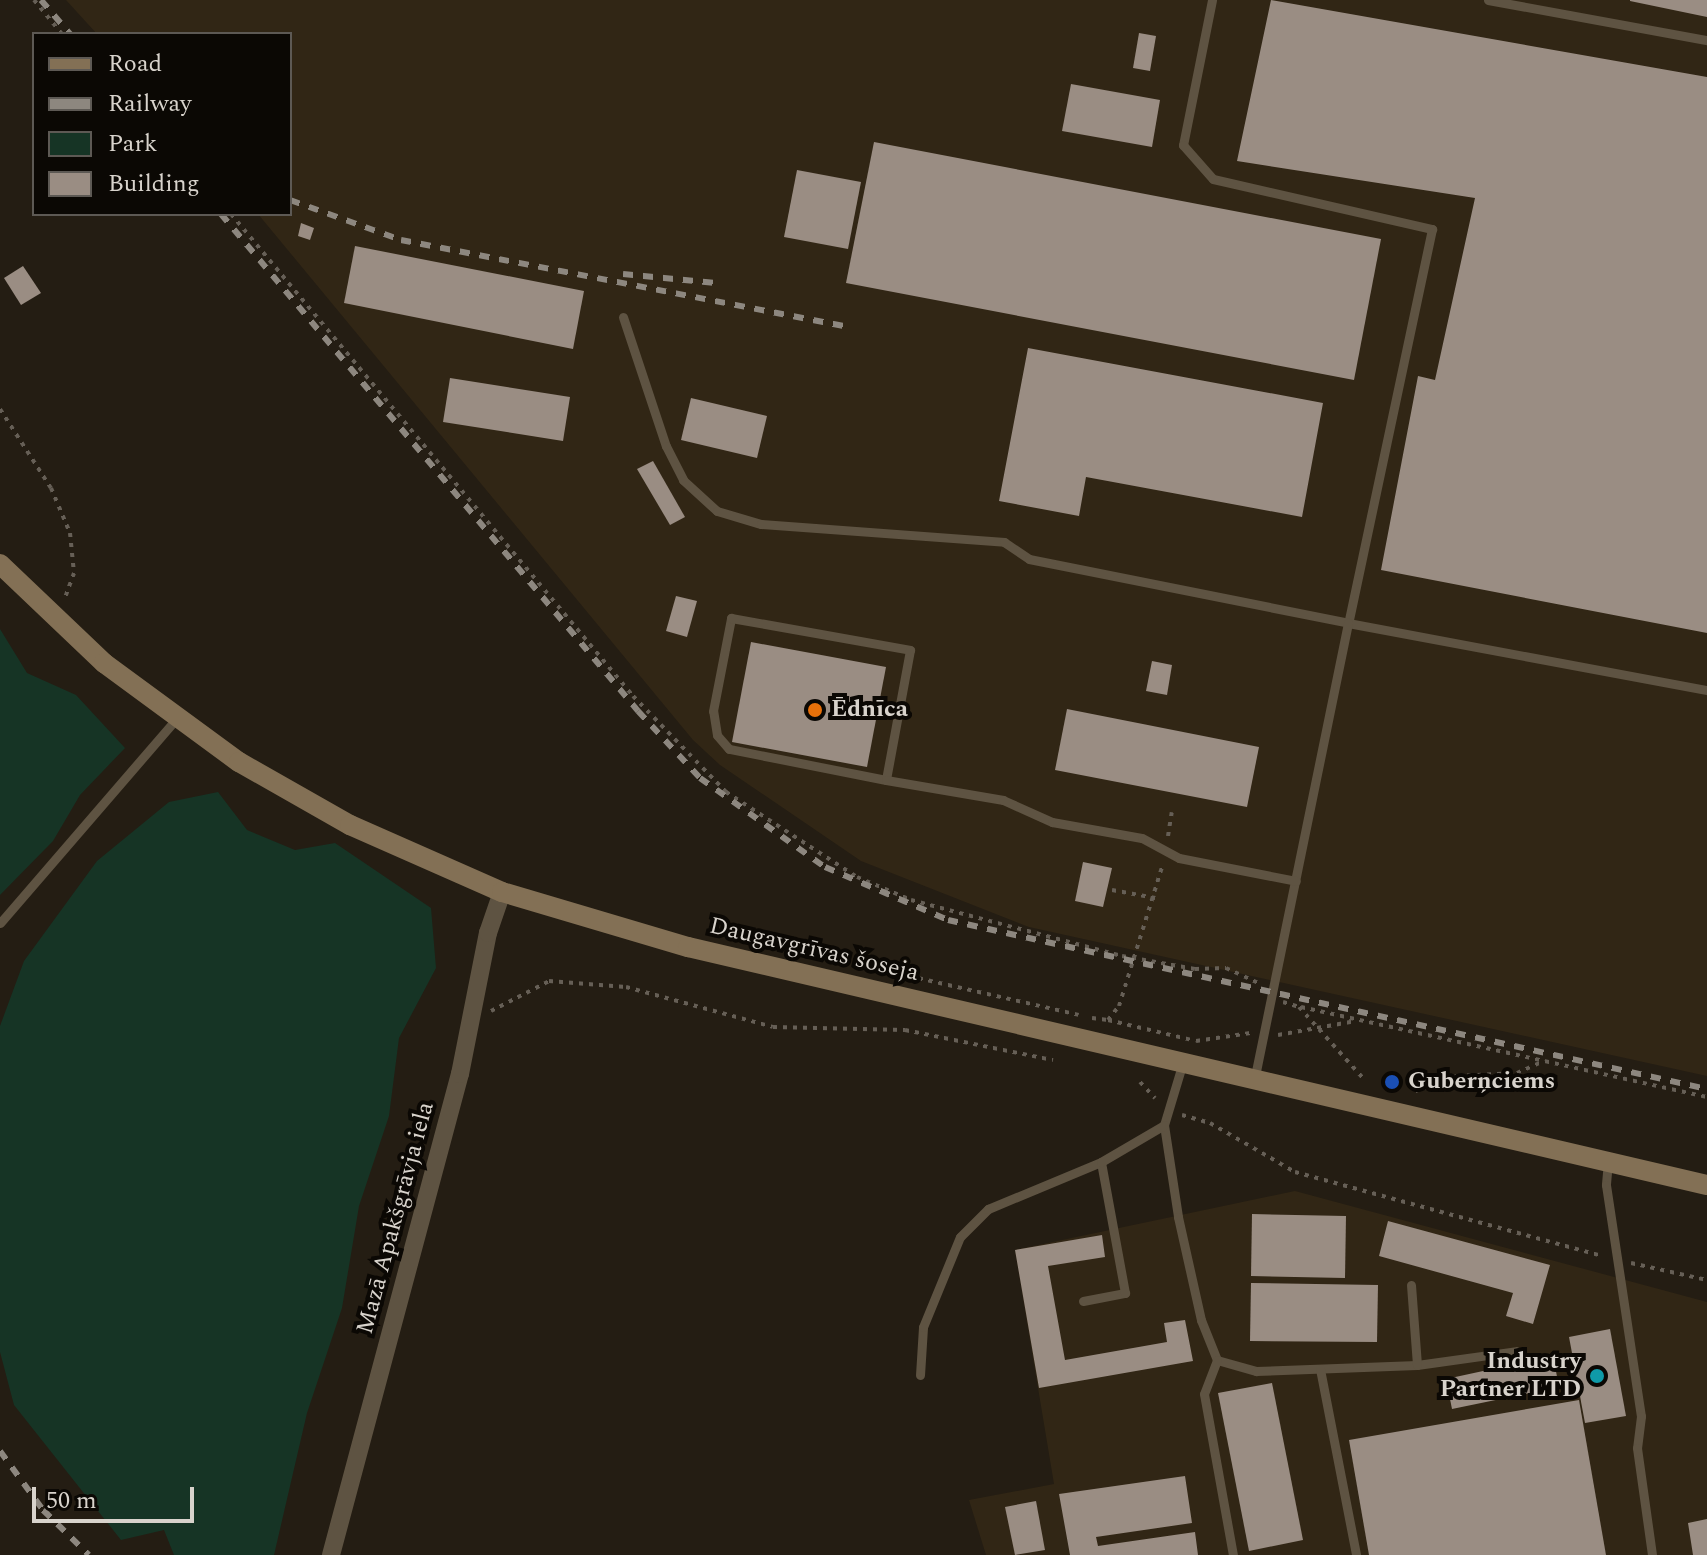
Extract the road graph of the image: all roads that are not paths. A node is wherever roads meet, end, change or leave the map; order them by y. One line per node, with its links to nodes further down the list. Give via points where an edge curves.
1 (1212, 0): 6 (lane, via 1183,145 1213,179 1432,229)
2 (1488, 0): 3 (lane)
3 (1707, 40)
4 (623, 317): 6 (lane, via 666,446 683,480 717,511 761,524 1004,542 1029,559)
5 (0, 564): 8 (main road, Daugavgrīvas šoseja, via 56,621)
6 (1348, 623): 7 (lane); 10 (lane)
7 (1707, 690)
8 (176, 719): 11 (main road, Daugavgrīvas šoseja, via 312,806); 12 (lane)
9 (886, 780): 9 (lane, via 910,650 731,618 713,711 717,735 729,749); 10 (lane, via 1003,800 1052,822 1142,838 1179,858)
10 (1296, 881): 14 (lane)
11 (502, 892): 13 (main road, Daugavgrīvas šoseja, via 657,940); 26 (street, Mazā Apakšgrāvja iela)
12 (0, 923)
13 (1183, 1062): 14 (main road, Daugavgrīvas šoseja); 15 (lane)
14 (1255, 1078): 16 (main road, Daugavgrīvas šoseja)
15 (1164, 1125): 17 (lane); 22 (lane, via 1201,1320)
16 (1608, 1161): 18 (main road, Daugavgrīvas šoseja); 29 (lane, via 1606,1185 1641,1416 1637,1448)
17 (1101, 1162): 20 (lane, via 1125,1293); 25 (lane, via 988,1209 960,1237 923,1327)
18 (1707, 1185)
19 (1411, 1285): 23 (lane)
20 (1083, 1301)
21 (1516, 1351): 23 (lane)
22 (1217, 1360): 24 (lane, via 1256,1371); 27 (lane, via 1204,1394)
23 (1417, 1365): 24 (lane)
24 (1320, 1369): 28 (lane)
25 (920, 1375)
26 (331, 1555)
27 (1233, 1555)
28 (1356, 1555)
29 (1652, 1555)

